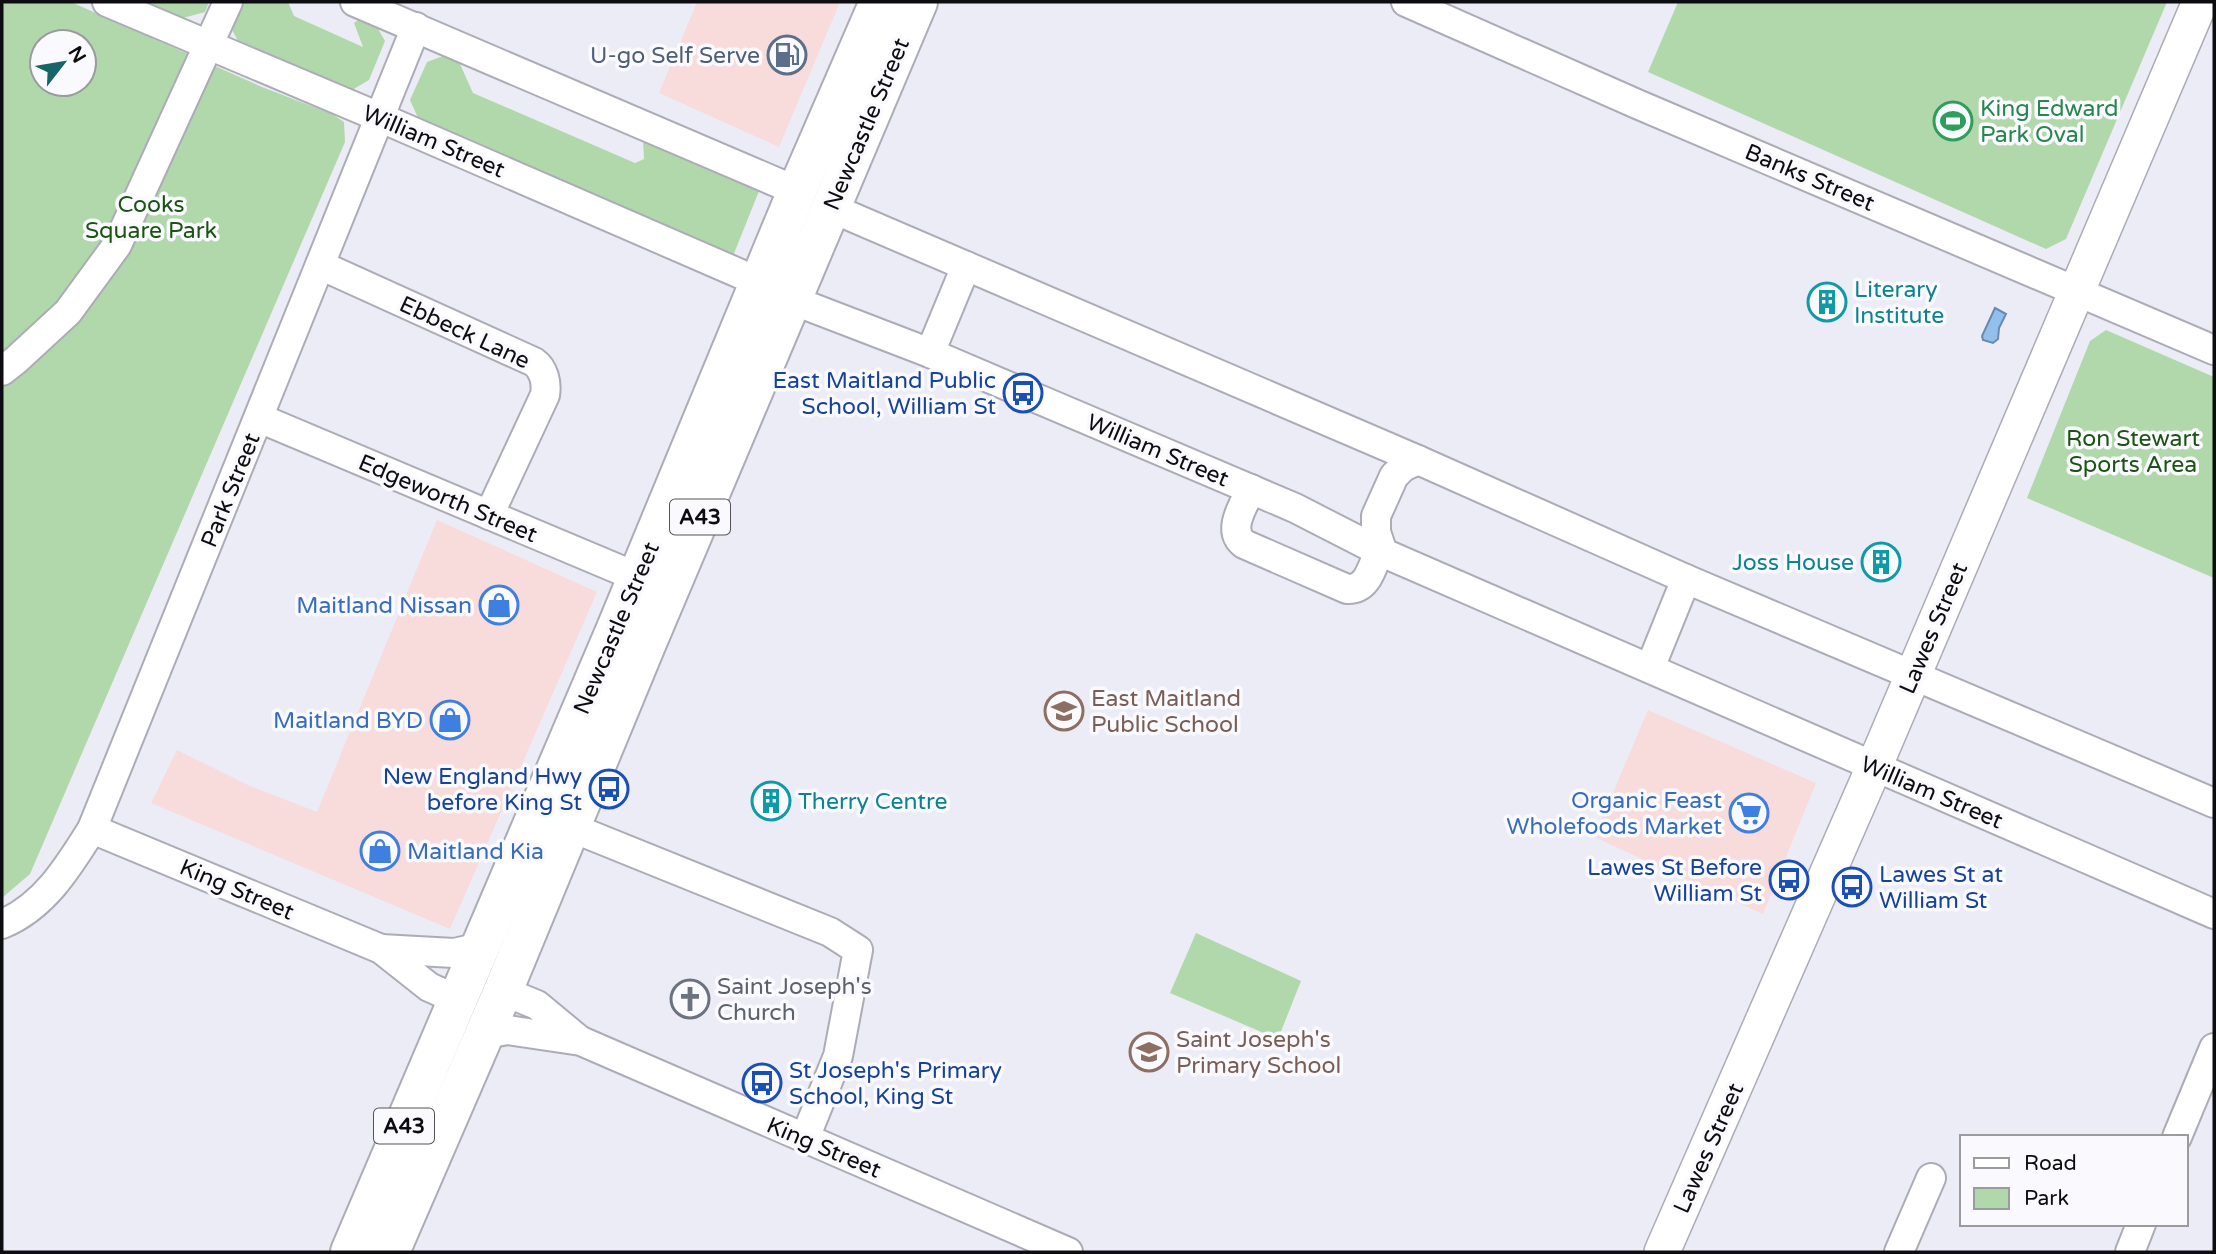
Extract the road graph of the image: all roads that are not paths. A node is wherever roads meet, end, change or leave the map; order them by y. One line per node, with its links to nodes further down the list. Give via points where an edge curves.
1 (107, 2): 9 (street, William Street)
2 (228, 2): 9 (street)
3 (355, 2): 8 (street)
4 (880, 2): 11 (highway, Newcastle Street / A43)
5 (918, 2): 12 (highway, Newcastle Street / A43)
6 (1406, 2): 16 (street, Banks Street)
7 (2200, 2): 16 (main road, Lawes Street)
8 (416, 27): 10 (street, Park Street); 11 (street)
9 (208, 46): 10 (street, William Street); 20 (street, via 117,245 68,312)
10 (379, 117): 13 (street, Park Street); 15 (street, William Street)
11 (797, 191): 15 (highway, Newcastle Street / A43)
12 (831, 208): 14 (street); 17 (highway, Newcastle Street / A43)
13 (320, 265): 21 (street, Park Street); 24 (street, Ebbeck Lane, via 539,366 545,379 544,397)
14 (966, 266): 19 (street); 22 (street)
15 (759, 282): 26 (highway, Newcastle Street / A43)
16 (2076, 290): 18 (street, Banks Street); 29 (main road, Lawes Street)
17 (792, 300): 19 (street, William Street); 32 (highway, Newcastle Street / A43)
18 (2214, 350)
19 (930, 353): 23 (street, William Street)
20 (2, 371)
21 (259, 418): 24 (street, Edgeworth Street); 33 (street, Park Street)
22 (1418, 460): 25 (street, via 1394,476 1376,516); 27 (street)
23 (1251, 489): 25 (street, William Street); 25 (street, via 1235,529 1244,544 1353,590 1364,584)
24 (489, 515): 26 (street, Edgeworth Street)
25 (1381, 552): 28 (street, William Street)
26 (638, 577): 37 (highway, Newcastle Street / A43)
27 (1686, 579): 28 (street); 29 (street)
28 (1650, 668): 30 (street, William Street)
29 (1912, 676): 30 (main road, Lawes Street); 31 (street)
30 (1874, 766): 34 (street, William Street); 52 (main road, Lawes Street)
31 (2214, 803)
32 (570, 827): 35 (highway, Newcastle Street / A43); 46 (street, via 830,932 858,950 838,1056)
33 (92, 829): 36 (street, Park Street, via 46,894); 38 (street, King Street)
34 (2214, 914)
35 (534, 916): 39 (highway, Newcastle Street / A43); 40 (highway, via 513,934 490,976)
36 (2, 924)
37 (481, 947): 38 (street, King Street, via 454,953); 40 (highway, Newcastle Street / A43)
38 (381, 949): 40 (street, King Street, via 429,987)
39 (503, 991): 41 (highway, Newcastle Street / A43); 42 (street, King Street, via 537,1005); 44 (highway, via 474,1013 451,1050)
40 (457, 1000): 44 (highway, Newcastle Street / A43)
41 (485, 1034): 42 (street, King Street, via 508,1030); 50 (highway, Newcastle Street / A43)
42 (580, 1041): 46 (street, King Street)
43 (2214, 1048): 45 (street)
44 (425, 1077): 49 (highway, Newcastle Street / A43)
45 (2179, 1135)
46 (805, 1139): 51 (street, King Street)
47 (1931, 1178): 53 (street)
48 (2140, 1226): 54 (street)
49 (350, 1252)
50 (390, 1252)
51 (1068, 1252)
52 (1662, 1252)
53 (1899, 1252)
54 (2130, 1252)

